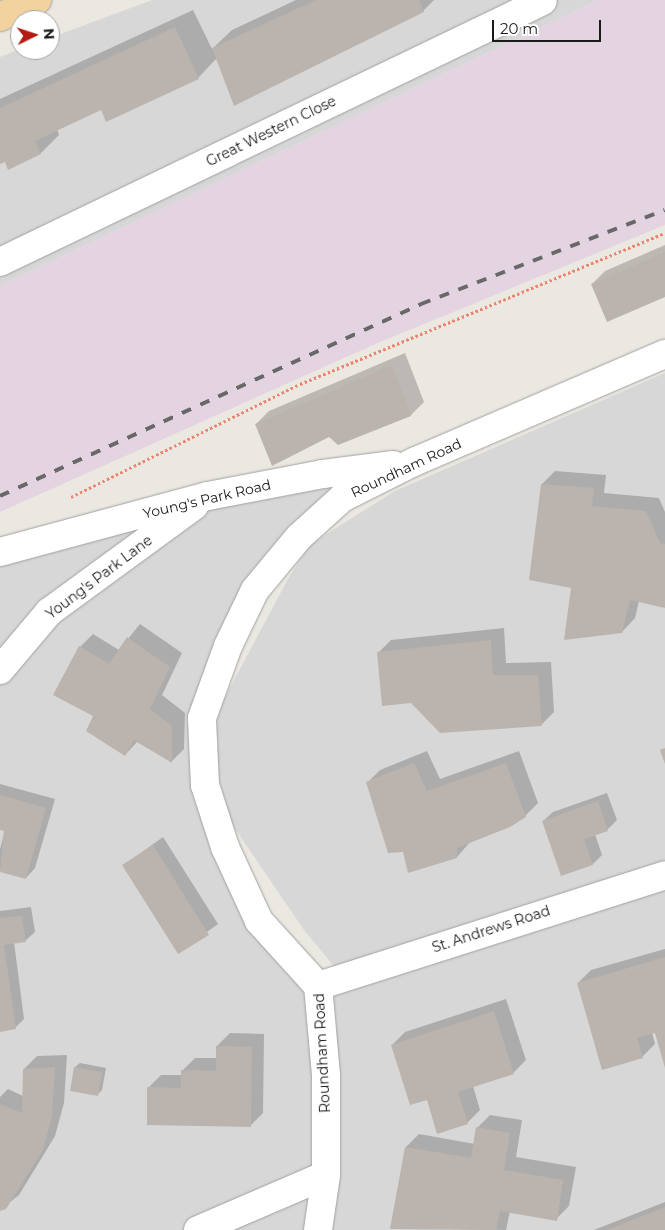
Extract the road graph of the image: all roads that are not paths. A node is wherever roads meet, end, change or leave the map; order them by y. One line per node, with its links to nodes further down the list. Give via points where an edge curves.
1 (37, 0): 3 (main road)
2 (543, 2): 4 (street, Great Western Close)
3 (0, 17)
4 (0, 262)
5 (665, 354): 6 (street, Roundham Road)
6 (416, 462): 7 (street, Young's Park Road, via 323,474); 11 (street, Roundham Road, via 342,498 299,537 255,590 228,646 202,718 205,785 225,847 259,921)
7 (208, 496): 8 (street, Young's Park Road); 9 (street, Young's Park Lane, via 49,612)
8 (0, 552)
9 (0, 670)
10 (665, 875): 11 (street, St. Andrews Road)
11 (318, 986): 12 (street, Roundham Road, via 326,1075)
12 (326, 1175): 13 (street); 14 (street, Roundham Road)
13 (198, 1230)
14 (318, 1230)

